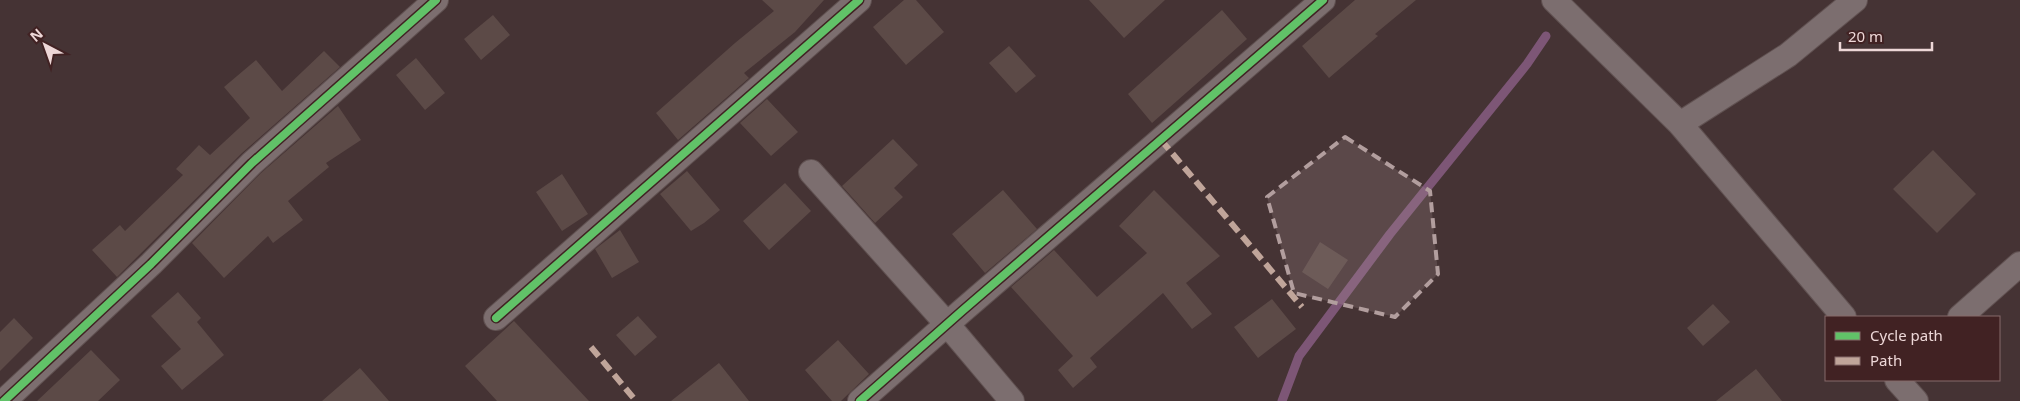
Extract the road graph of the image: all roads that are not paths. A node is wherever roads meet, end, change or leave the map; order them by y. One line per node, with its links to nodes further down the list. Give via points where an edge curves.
1 (436, 0): 14 (street, via 252,162 152,264)
2 (859, 0): 11 (street)
3 (1323, 0): 12 (street)
4 (1554, 0): 6 (street)
5 (1855, 0): 6 (street, via 1788,55)
6 (1680, 124): 9 (street)
7 (811, 172): 12 (street)
8 (2020, 264): 10 (street)
9 (1843, 316)
10 (1961, 316)
11 (496, 318)
12 (947, 324): 15 (street); 16 (street)
13 (1899, 381): 17 (street)
14 (4, 401)
15 (860, 401)
16 (1012, 401)
17 (1916, 401)

